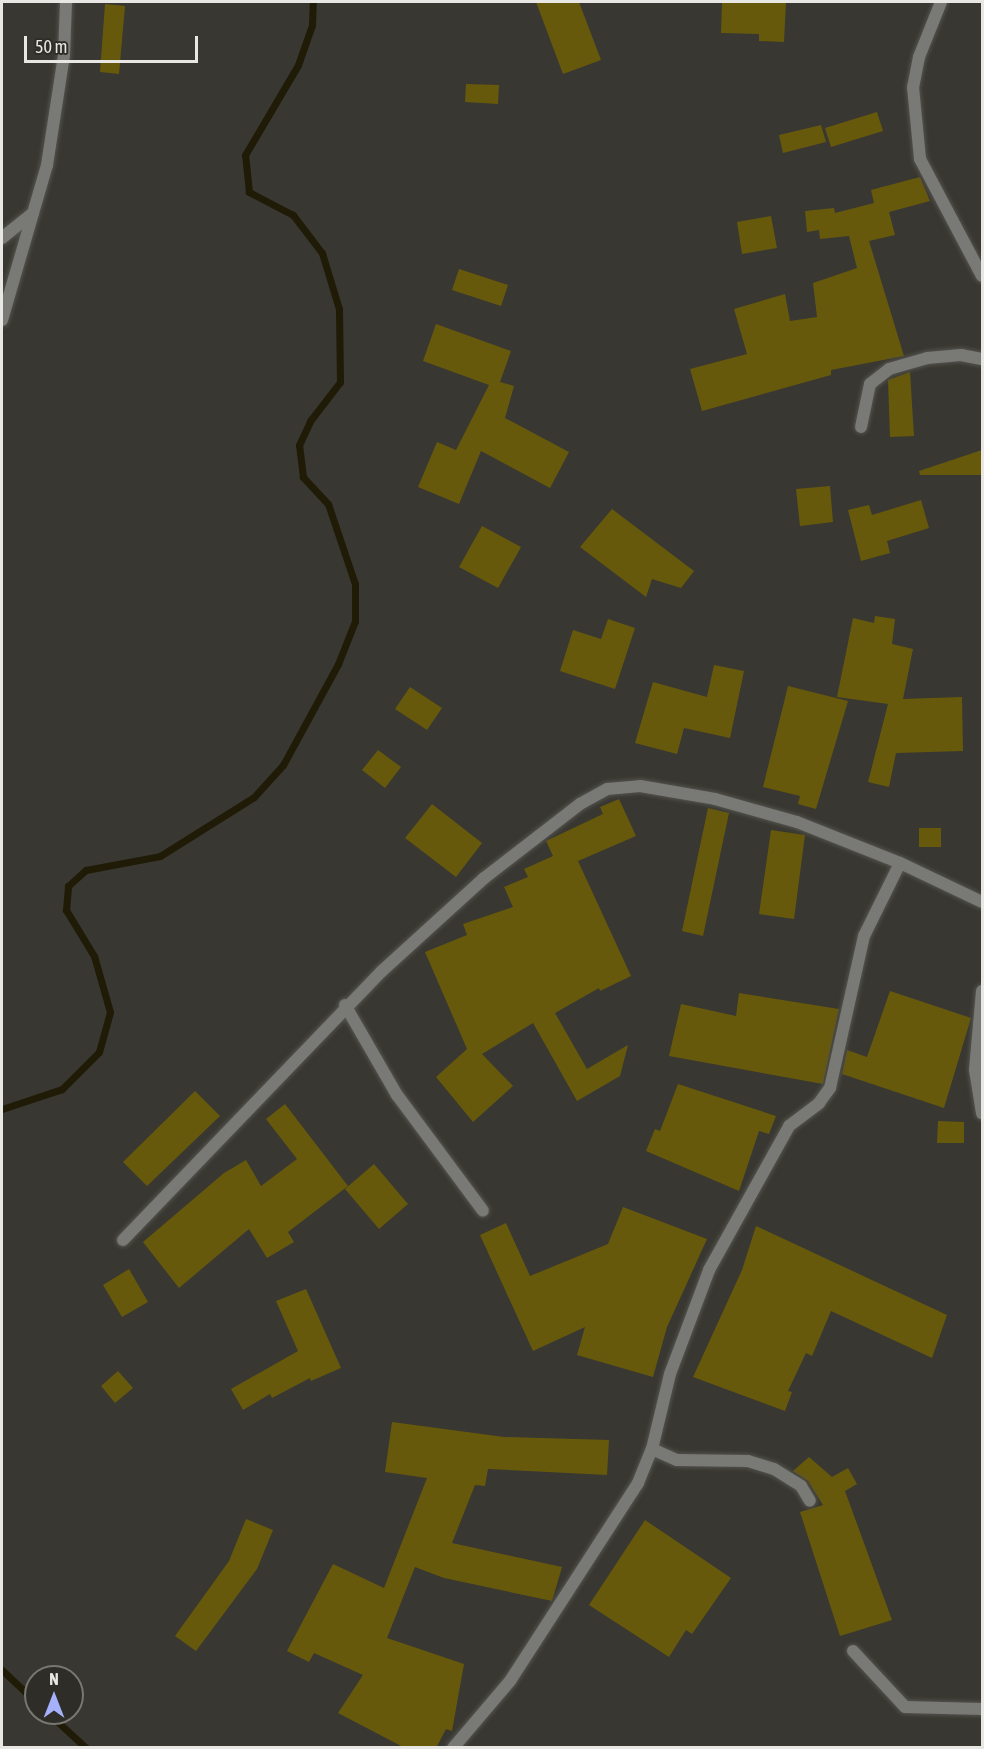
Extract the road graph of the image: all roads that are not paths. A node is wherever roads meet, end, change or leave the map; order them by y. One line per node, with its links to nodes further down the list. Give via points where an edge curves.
1 (66, 2): 3 (street, via 64,55 47,165)
2 (941, 2): 5 (street, via 919,57 913,87 920,159)
3 (33, 213): 4 (street); 6 (street)
4 (2, 238)
5 (982, 276)
6 (2, 320)
7 (982, 358): 8 (street, via 927,358 889,369 870,384)
8 (861, 427)
9 (900, 863): 10 (street); 12 (street, via 797,822 715,799 640,786 607,789 580,804 483,879); 16 (street, via 864,936 830,1088 819,1103 789,1126 709,1270 670,1374)
10 (982, 902)
11 (982, 991): 13 (street, via 975,1070)
12 (345, 1005): 14 (street, via 397,1095); 15 (street)
13 (982, 1113)
14 (483, 1211)
15 (123, 1240)
16 (652, 1449): 17 (street, via 677,1460 747,1461 774,1469 801,1486); 20 (street, via 638,1483 558,1611 510,1681)
17 (810, 1501)
18 (854, 1651): 19 (street, via 905,1707)
19 (982, 1709)
20 (453, 1748)

